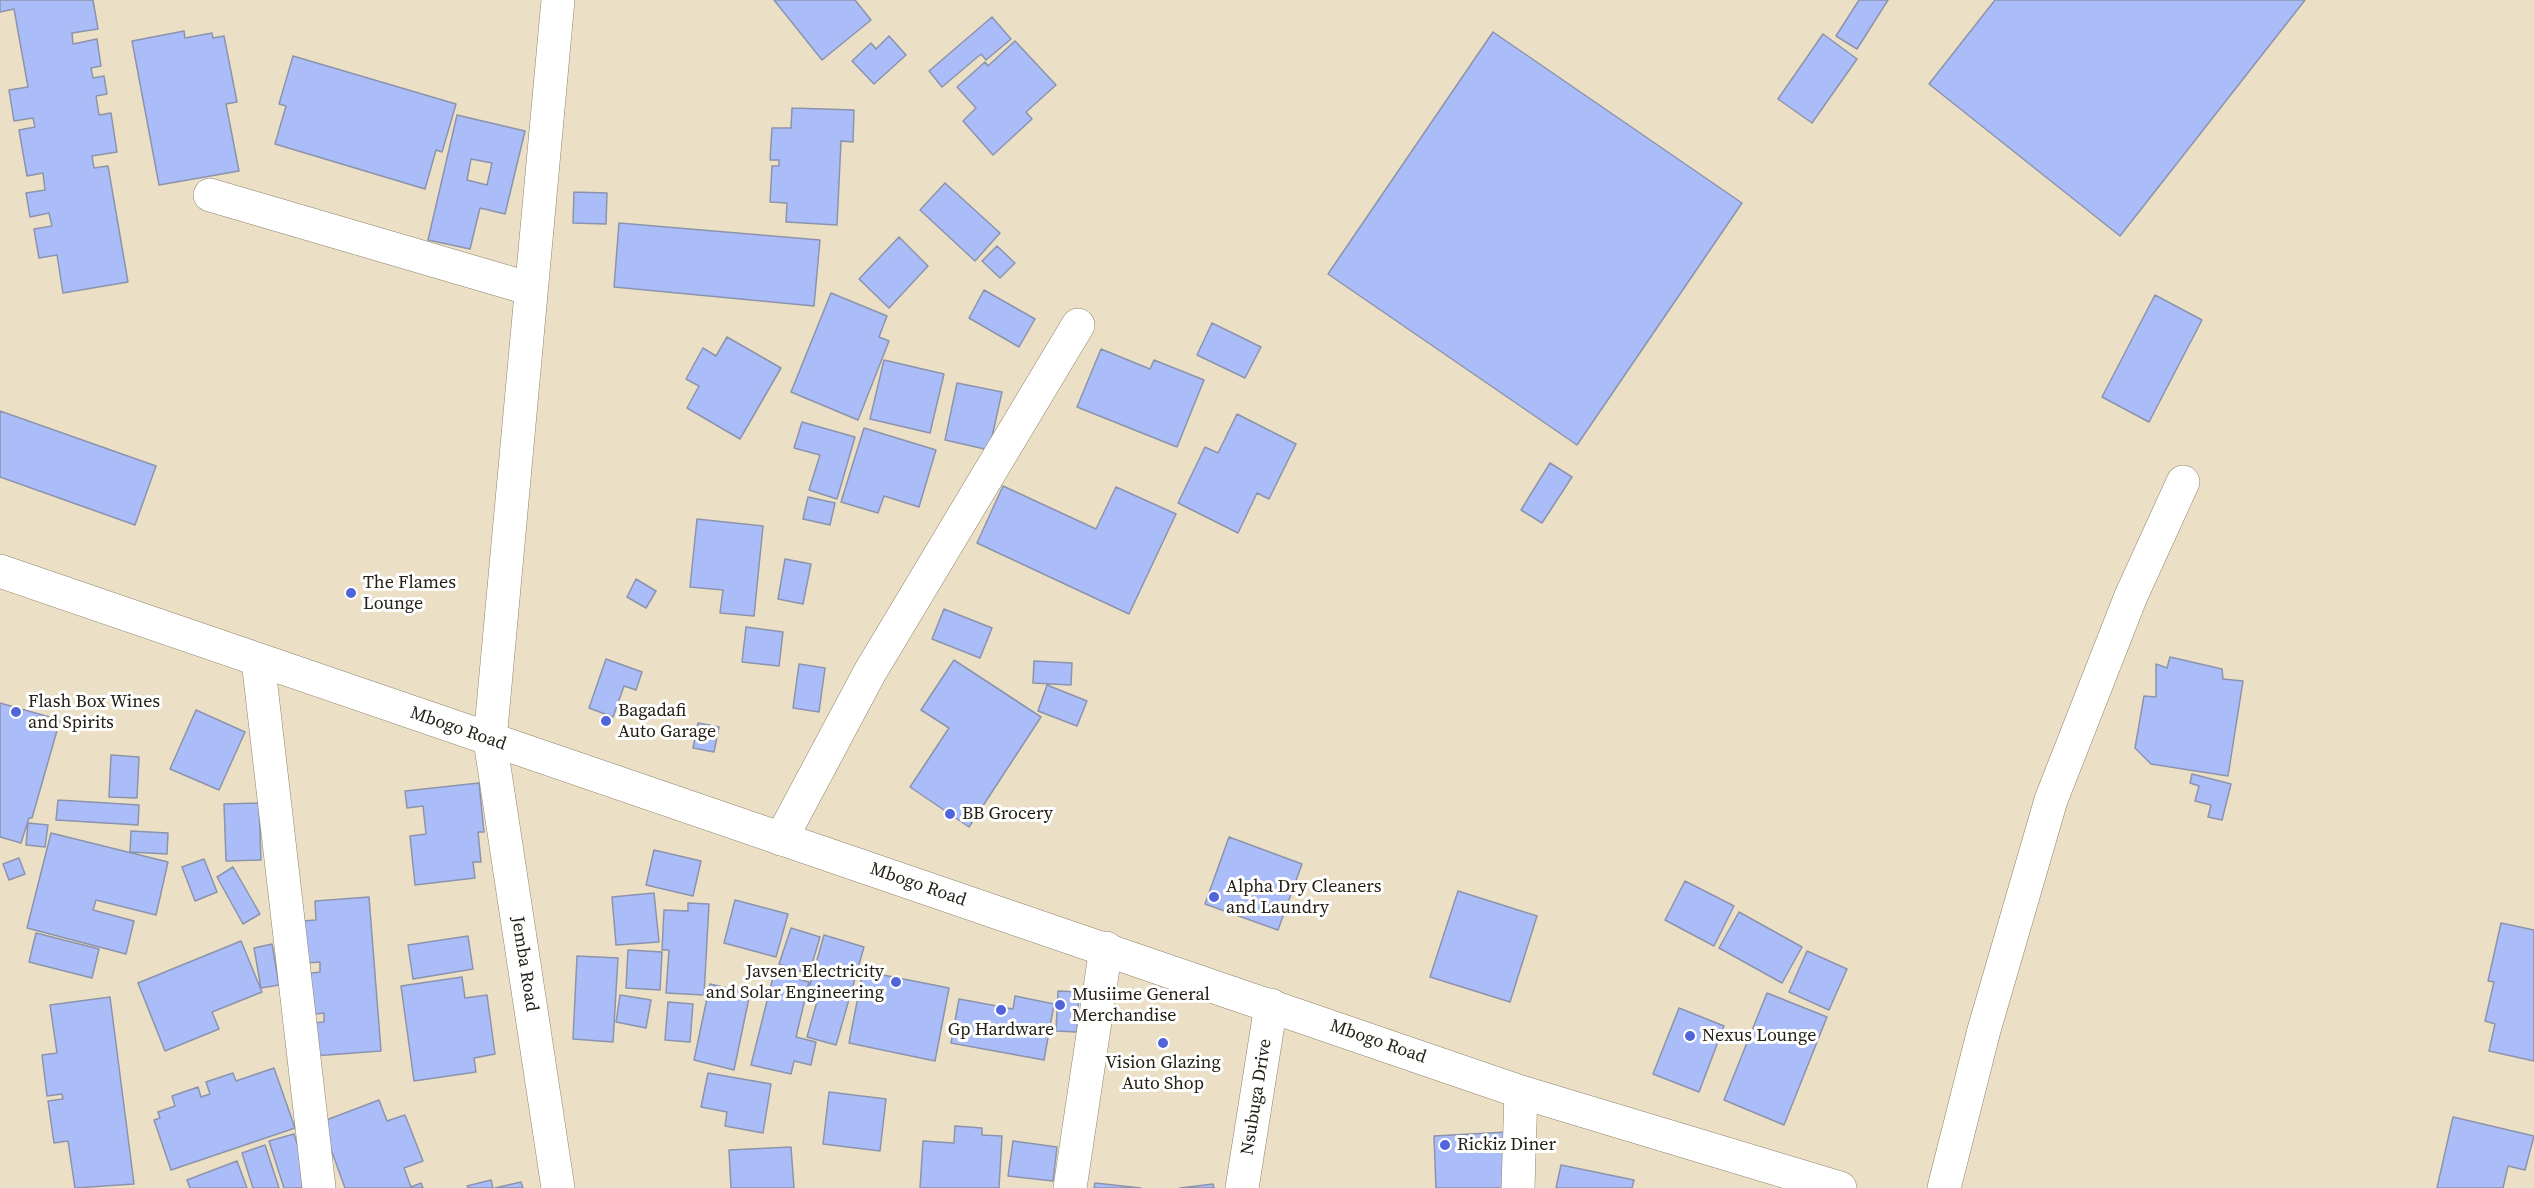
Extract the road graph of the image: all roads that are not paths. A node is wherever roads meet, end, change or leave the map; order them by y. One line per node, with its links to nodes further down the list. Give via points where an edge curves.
1 (558, 0): 3 (street, Jemba Road)
2 (210, 195): 3 (street)
3 (531, 289): 8 (street, Jemba Road)
4 (1078, 325): 9 (street, via 870,672)
5 (2183, 482): 19 (street, via 2131,596 2051,800 1984,1030)
6 (0, 571): 7 (street, Mbogo Road)
7 (258, 660): 8 (street, Mbogo Road); 13 (street)
8 (490, 740): 9 (street, Mbogo Road); 14 (street, Jemba Road)
9 (781, 839): 10 (street, Mbogo Road)
10 (1106, 948): 11 (street, Mbogo Road); 15 (street)
11 (1271, 1005): 12 (street, Mbogo Road); 16 (street, Nsubuga Drive)
12 (1521, 1092): 17 (street); 18 (street, Mbogo Road)
13 (319, 1188)
14 (558, 1188)
15 (1070, 1188)
16 (1242, 1188)
17 (1518, 1188)
18 (1840, 1188)
19 (1944, 1188)

